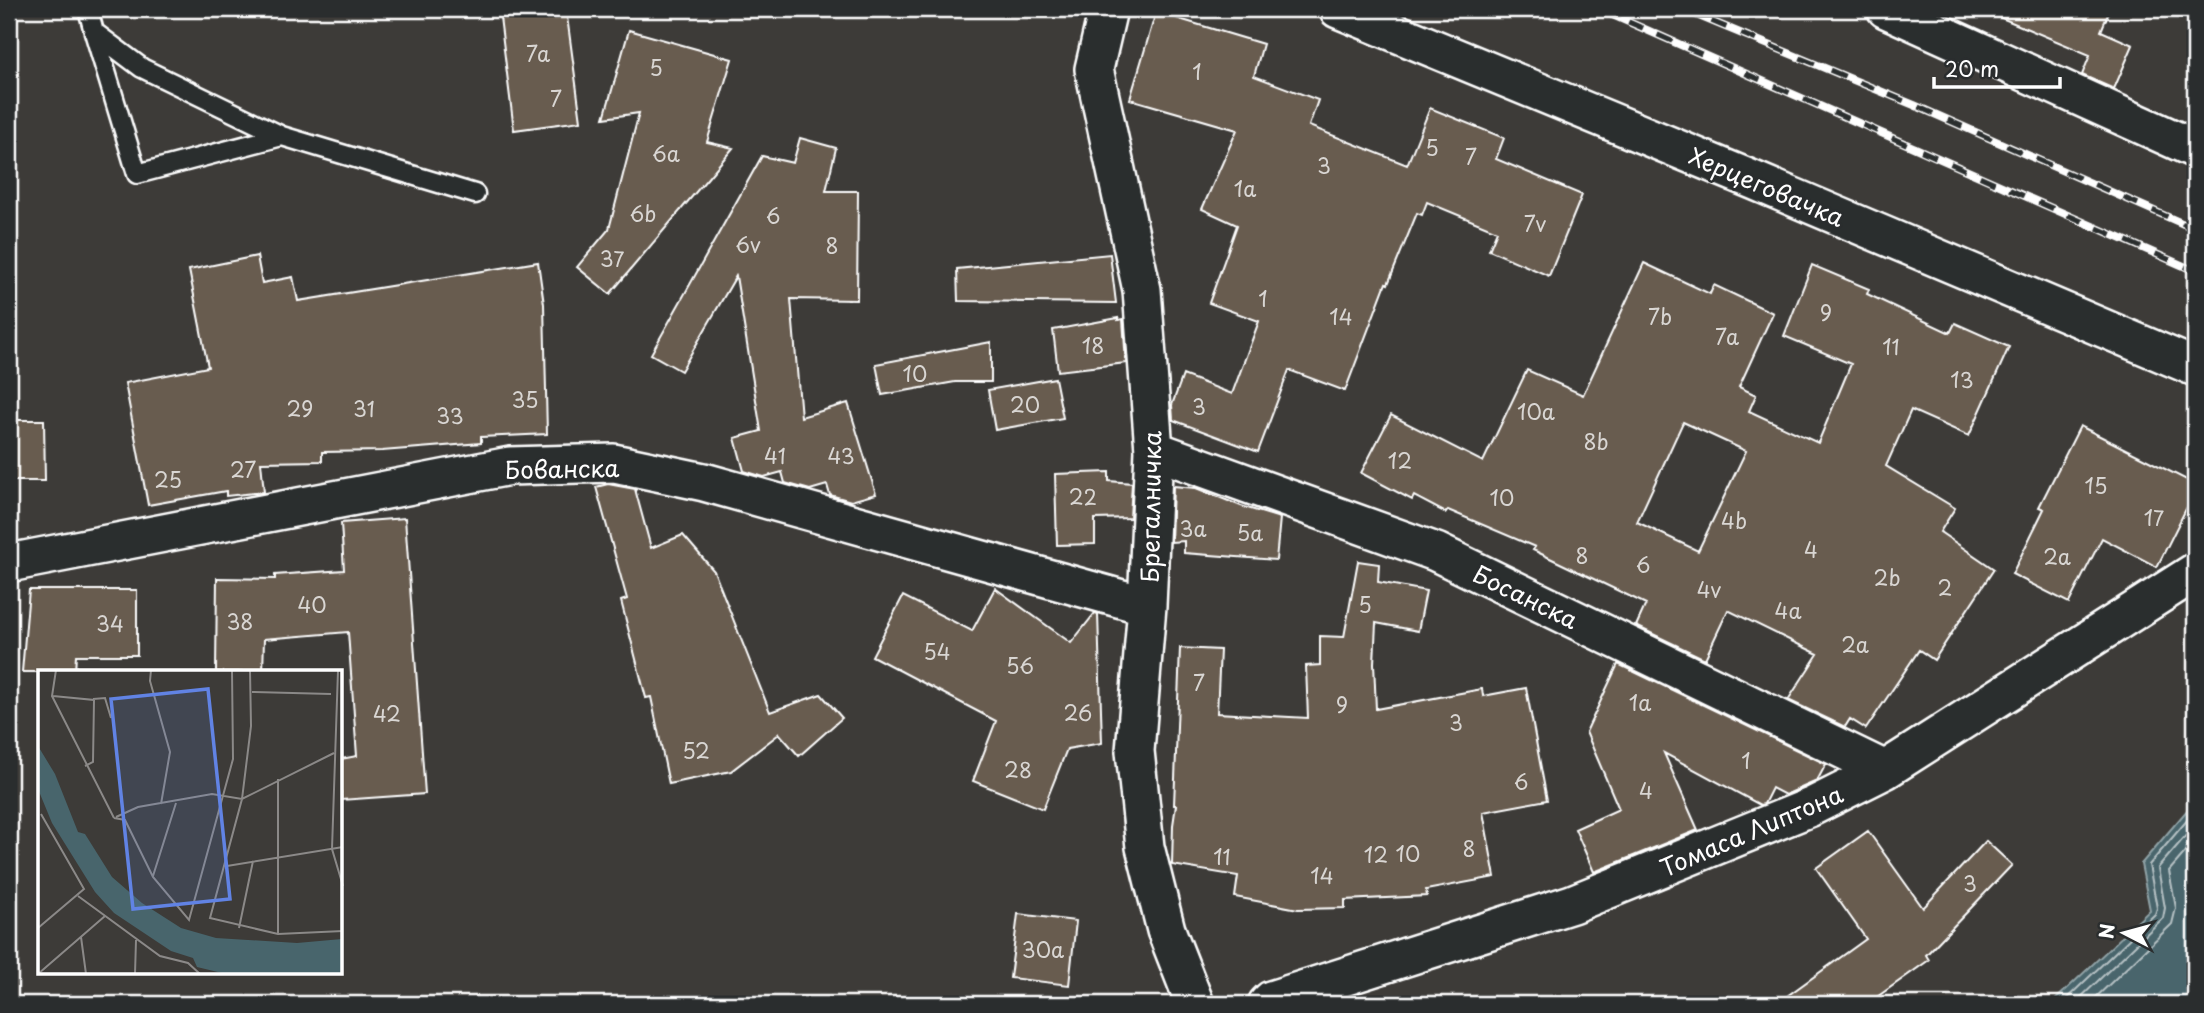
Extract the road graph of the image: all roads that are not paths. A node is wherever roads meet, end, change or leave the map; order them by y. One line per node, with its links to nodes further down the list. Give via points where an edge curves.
1 (88, 9): 5 (lane)
2 (1108, 9): 10 (street, Брегалничка, via 1094,69 1142,290)
3 (1338, 9): 9 (street, Херцеговачка)
4 (1886, 9): 7 (street)
5 (94, 32): 6 (lane, via 142,68); 6 (lane, via 137,174)
6 (282, 136): 8 (lane)
7 (2195, 149)
8 (475, 194)
9 (2195, 367)
10 (1154, 450): 13 (street, Брегалничка); 14 (street, Босанска, via 1436,552)
11 (9, 563): 13 (street, Бованска, via 510,466 614,463 704,482)
12 (2195, 572): 14 (street, Томаса Липтона)
13 (1147, 606): 15 (street, Брегалничка, via 1135,751 1145,847 1166,930)
14 (1885, 770): 16 (street, Томаса Липтона, via 1811,807 1572,904)
15 (1195, 1004)
16 (1267, 1004)

